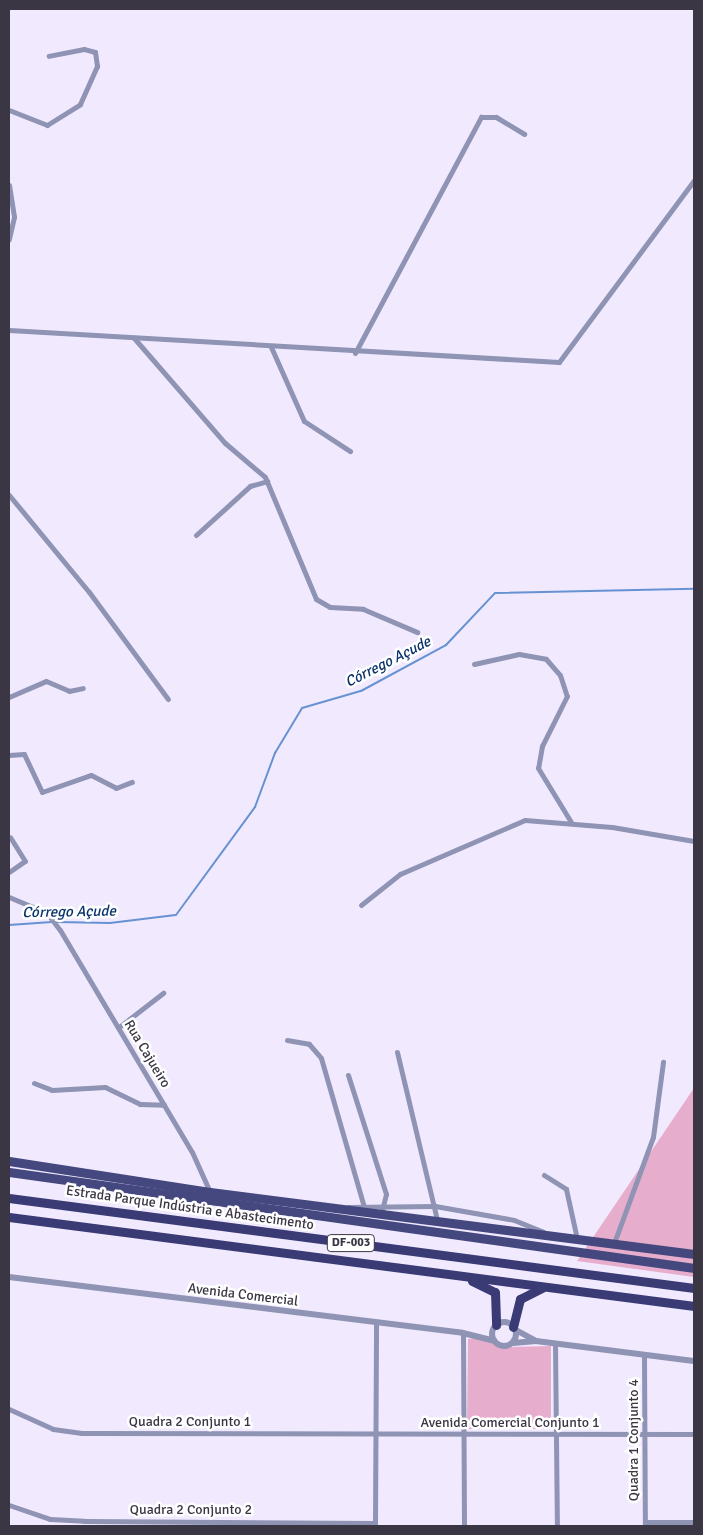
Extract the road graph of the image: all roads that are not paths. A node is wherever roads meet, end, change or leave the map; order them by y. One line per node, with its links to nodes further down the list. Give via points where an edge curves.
1 (49, 56): 2 (street, via 84,49 96,52 97,66 80,104 47,125)
2 (9, 110)
3 (524, 134): 10 (street, via 496,117 481,117)
4 (694, 180): 10 (street, via 559,362)
5 (9, 185): 6 (street, via 14,217)
6 (9, 239)
7 (9, 330): 8 (street)
8 (134, 338): 9 (street); 12 (street, via 225,443)
9 (271, 347): 10 (street); 11 (street, via 304,421)
10 (355, 353)
11 (350, 451)
12 (267, 481): 14 (street, via 250,486); 15 (street, via 316,599 330,607 364,609)
13 (9, 495): 19 (street, via 90,592)
14 (196, 535)
15 (417, 632)
16 (474, 664): 22 (street, via 527,655 546,659 560,675 567,696 542,746 538,768)
17 (83, 688): 18 (street, via 69,691 46,681)
18 (9, 697)
19 (168, 699)
20 (9, 755): 21 (street, via 24,754 42,792 91,775 116,788)
21 (132, 782)
22 (571, 822): 24 (street); 27 (street, via 535,819 514,823 400,874)
23 (10, 837): 25 (street, via 25,861)
24 (694, 841)
25 (9, 872)
26 (9, 897): 29 (street, Rua Cajueiro, via 47,913)
27 (361, 905)
28 (163, 993): 29 (street)
29 (119, 1027): 35 (street, Rua Cajueiro)
30 (287, 1040): 43 (street, via 309,1044 321,1058)
31 (397, 1052): 42 (street)
32 (663, 1062): 49 (street, via 653,1137)
33 (348, 1075): 41 (street)
34 (34, 1083): 35 (street, via 52,1090 105,1087 140,1104)
35 (164, 1104): 39 (street, Rua Cajueiro)
36 (9, 1161): 39 (main road)
37 (9, 1172): 51 (main road)
38 (544, 1174): 48 (street, via 566,1189)
39 (210, 1192): 43 (main road, via 339,1208)
40 (9, 1198): 55 (highway, Estrada Parque Indústria e Abastecimento / DF-003)
41 (386, 1204): 42 (street); 43 (street); 44 (street)
42 (434, 1206): 46 (street); 47 (street, via 514,1220)
43 (364, 1208): 44 (main road)
44 (381, 1214): 46 (main road)
45 (9, 1217): 52 (highway, DF-003)
46 (437, 1220): 47 (main road)
47 (550, 1235): 48 (main road)
48 (577, 1239): 49 (main road)
49 (614, 1243): 50 (main road)
50 (694, 1254)
51 (694, 1268)
52 (458, 1275): 54 (highway, DF-003); 58 (highway, via 495,1292)
53 (9, 1277): 57 (street, Avenida Comercial)
54 (549, 1287): 56 (highway, DF-003); 59 (highway, via 531,1290 520,1299)
55 (694, 1288)
56 (694, 1306)
57 (376, 1325): 60 (street, Avenida Comercial); 69 (street)
58 (494, 1327): 59 (street); 61 (street, Avenida Comercial); 62 (street)
59 (515, 1329): 63 (street); 64 (street)
60 (463, 1333): 61 (street, Avenida Comercial); 70 (street)
61 (474, 1334): 62 (street, Avenida Comercial)
62 (494, 1341): 64 (street, Avenida Comercial)
63 (536, 1341): 64 (street); 65 (street)
64 (513, 1343)
65 (555, 1343): 66 (street); 71 (street)
66 (644, 1354): 67 (street); 72 (street, Quadra 1 Conjunto 4)
67 (694, 1361)
68 (9, 1409): 69 (street, Quadra 2 Conjunto 1, via 67,1432)
69 (375, 1434): 70 (street, Avenida Comercial Conjunto 1); 76 (street)
70 (464, 1434): 71 (street, Avenida Comercial Conjunto 1); 78 (street)
71 (558, 1434): 72 (street, Avenida Comercial Conjunto 1); 79 (street)
72 (645, 1434): 73 (street, Avenida Comercial Conjunto 1); 77 (street, Quadra 1 Conjunto 4)
73 (694, 1434)
74 (9, 1505): 76 (street, Quadra 2 Conjunto 2, via 50,1519 84,1521)
75 (694, 1522): 77 (street)
76 (375, 1524)
77 (645, 1524)
78 (464, 1526)
79 (557, 1526)

